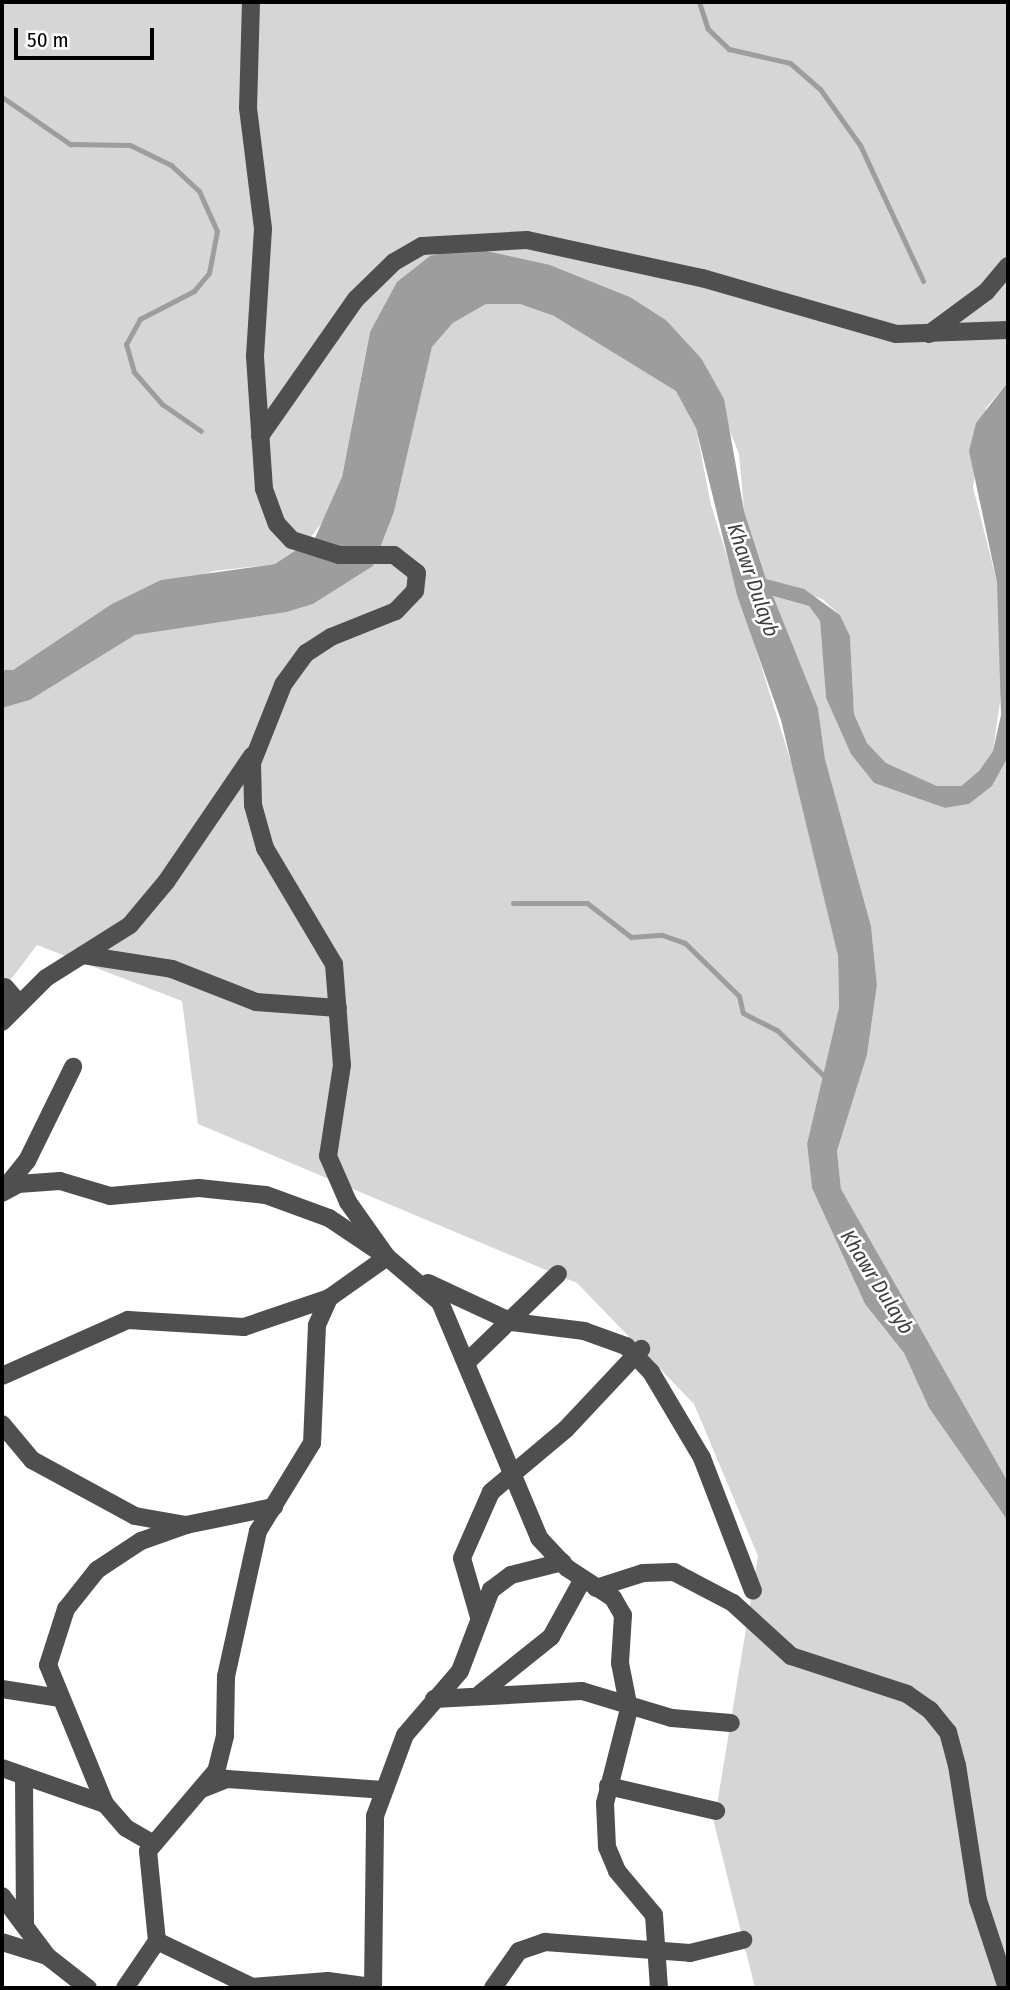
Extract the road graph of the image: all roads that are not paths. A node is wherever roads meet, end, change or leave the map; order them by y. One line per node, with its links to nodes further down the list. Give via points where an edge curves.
1 (251, 2): 5 (street, via 249,121 263,229 255,357)
2 (1008, 266): 4 (street, via 968,307)
3 (1008, 330): 4 (street)
4 (926, 335): 5 (street, via 848,323 713,281 527,240 422,246 394,262 356,299)
5 (260, 436): 6 (street, via 264,489 276,524 292,540 339,555 394,555 417,573 415,591 397,611 368,619 306,653 283,685)
6 (256, 751): 7 (street, via 166,883 130,925); 10 (street, via 253,805 265,848 329,953)
7 (83, 955): 9 (street); 10 (street, via 172,969 256,1002)
8 (5, 987): 9 (street)
9 (18, 1002): 11 (street); 12 (street)
10 (338, 1007): 15 (street, via 342,1065 328,1156 348,1202)
11 (2, 1010)
12 (2, 1022)
13 (73, 1067): 14 (street, via 27,1161)
14 (2, 1193): 15 (street, via 18,1184 60,1181 110,1196 200,1188 266,1195 330,1217)
15 (387, 1257): 17 (street); 18 (street)
16 (558, 1274): 19 (street)
17 (415, 1277): 19 (street); 21 (street, via 440,1301)
18 (329, 1298): 22 (street, via 244,1327 128,1320); 26 (street, via 317,1325 312,1443)
19 (512, 1322): 20 (street, via 610,1338); 21 (street)
20 (639, 1352): 25 (street, via 566,1429); 30 (street, via 702,1458)
21 (466, 1363): 25 (street)
22 (2, 1376)
23 (2, 1424): 24 (street)
24 (10, 1446): 27 (street, via 135,1516)
25 (510, 1471): 28 (street, via 539,1538); 31 (street, via 471,1527 462,1558)
26 (274, 1507): 27 (street); 41 (street, via 258,1531 226,1676 225,1736 216,1771)
27 (186, 1525): 34 (street, via 141,1541 97,1570 66,1609 48,1665)
28 (562, 1562): 29 (street); 31 (street, via 511,1576 491,1590)
29 (589, 1583): 33 (street, via 551,1637); 36 (street, via 623,1615 620,1663); 53 (street, via 674,1572 733,1603 791,1656 907,1694 930,1710 948,1732 957,1765)
30 (753, 1591)
31 (479, 1617): 35 (street, via 460,1671)
32 (2, 1689): 34 (street)
33 (481, 1693): 35 (street); 36 (street, via 582,1691)
34 (60, 1698): 43 (street)
35 (433, 1699): 42 (street, via 405,1735)
36 (629, 1709): 37 (street); 40 (street)
37 (731, 1723)
38 (2, 1768): 39 (street)
39 (24, 1777): 43 (street); 47 (street)
40 (608, 1786): 44 (street); 51 (street, via 607,1847 617,1871 654,1914)
41 (198, 1790): 42 (street, via 227,1779); 45 (street)
42 (383, 1790): 54 (street, via 375,1816)
43 (105, 1804): 45 (street, via 126,1828)
44 (716, 1811)
45 (152, 1843): 49 (street, via 146,1872 158,1913)
46 (2, 1896): 47 (street)
47 (24, 1926): 52 (street)
48 (743, 1940): 51 (street, via 690,1953)
49 (157, 1941): 54 (street, via 252,1987 328,1981); 56 (street)
50 (2, 1942): 52 (street)
51 (658, 1951): 57 (street, via 545,1942 519,1951); 58 (street)
52 (47, 1956): 55 (street)
53 (993, 1961): 59 (street); 60 (street)
54 (372, 1987)
55 (88, 1988)
56 (125, 1988)
57 (493, 1988)
58 (659, 1988)
59 (996, 1988)
60 (1007, 1988)

